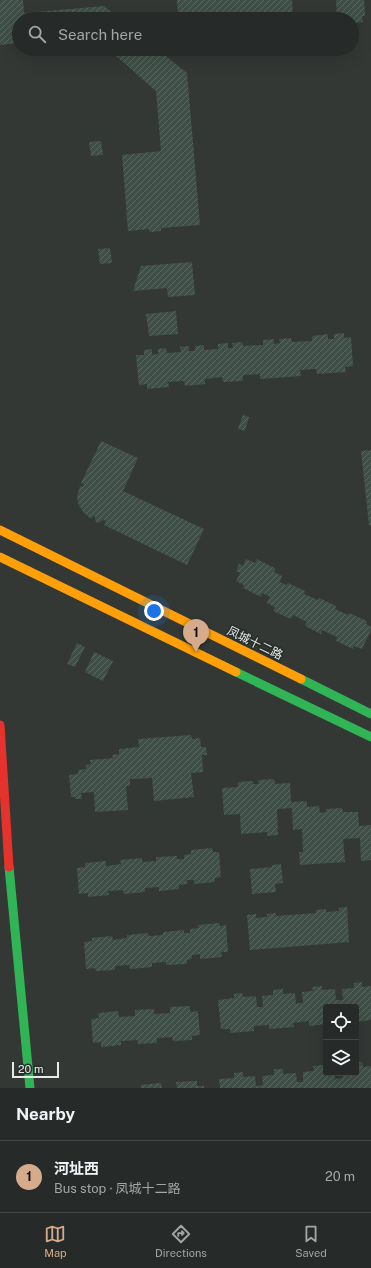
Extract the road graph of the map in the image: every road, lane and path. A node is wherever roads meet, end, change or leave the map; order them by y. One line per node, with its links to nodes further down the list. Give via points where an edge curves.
1 (0, 530): 3 (street, 凤城十二路)
2 (0, 557): 5 (street)
3 (371, 714)
4 (0, 725): 6 (street)
5 (371, 737)
6 (4, 876): 7 (street)
7 (30, 1088)

